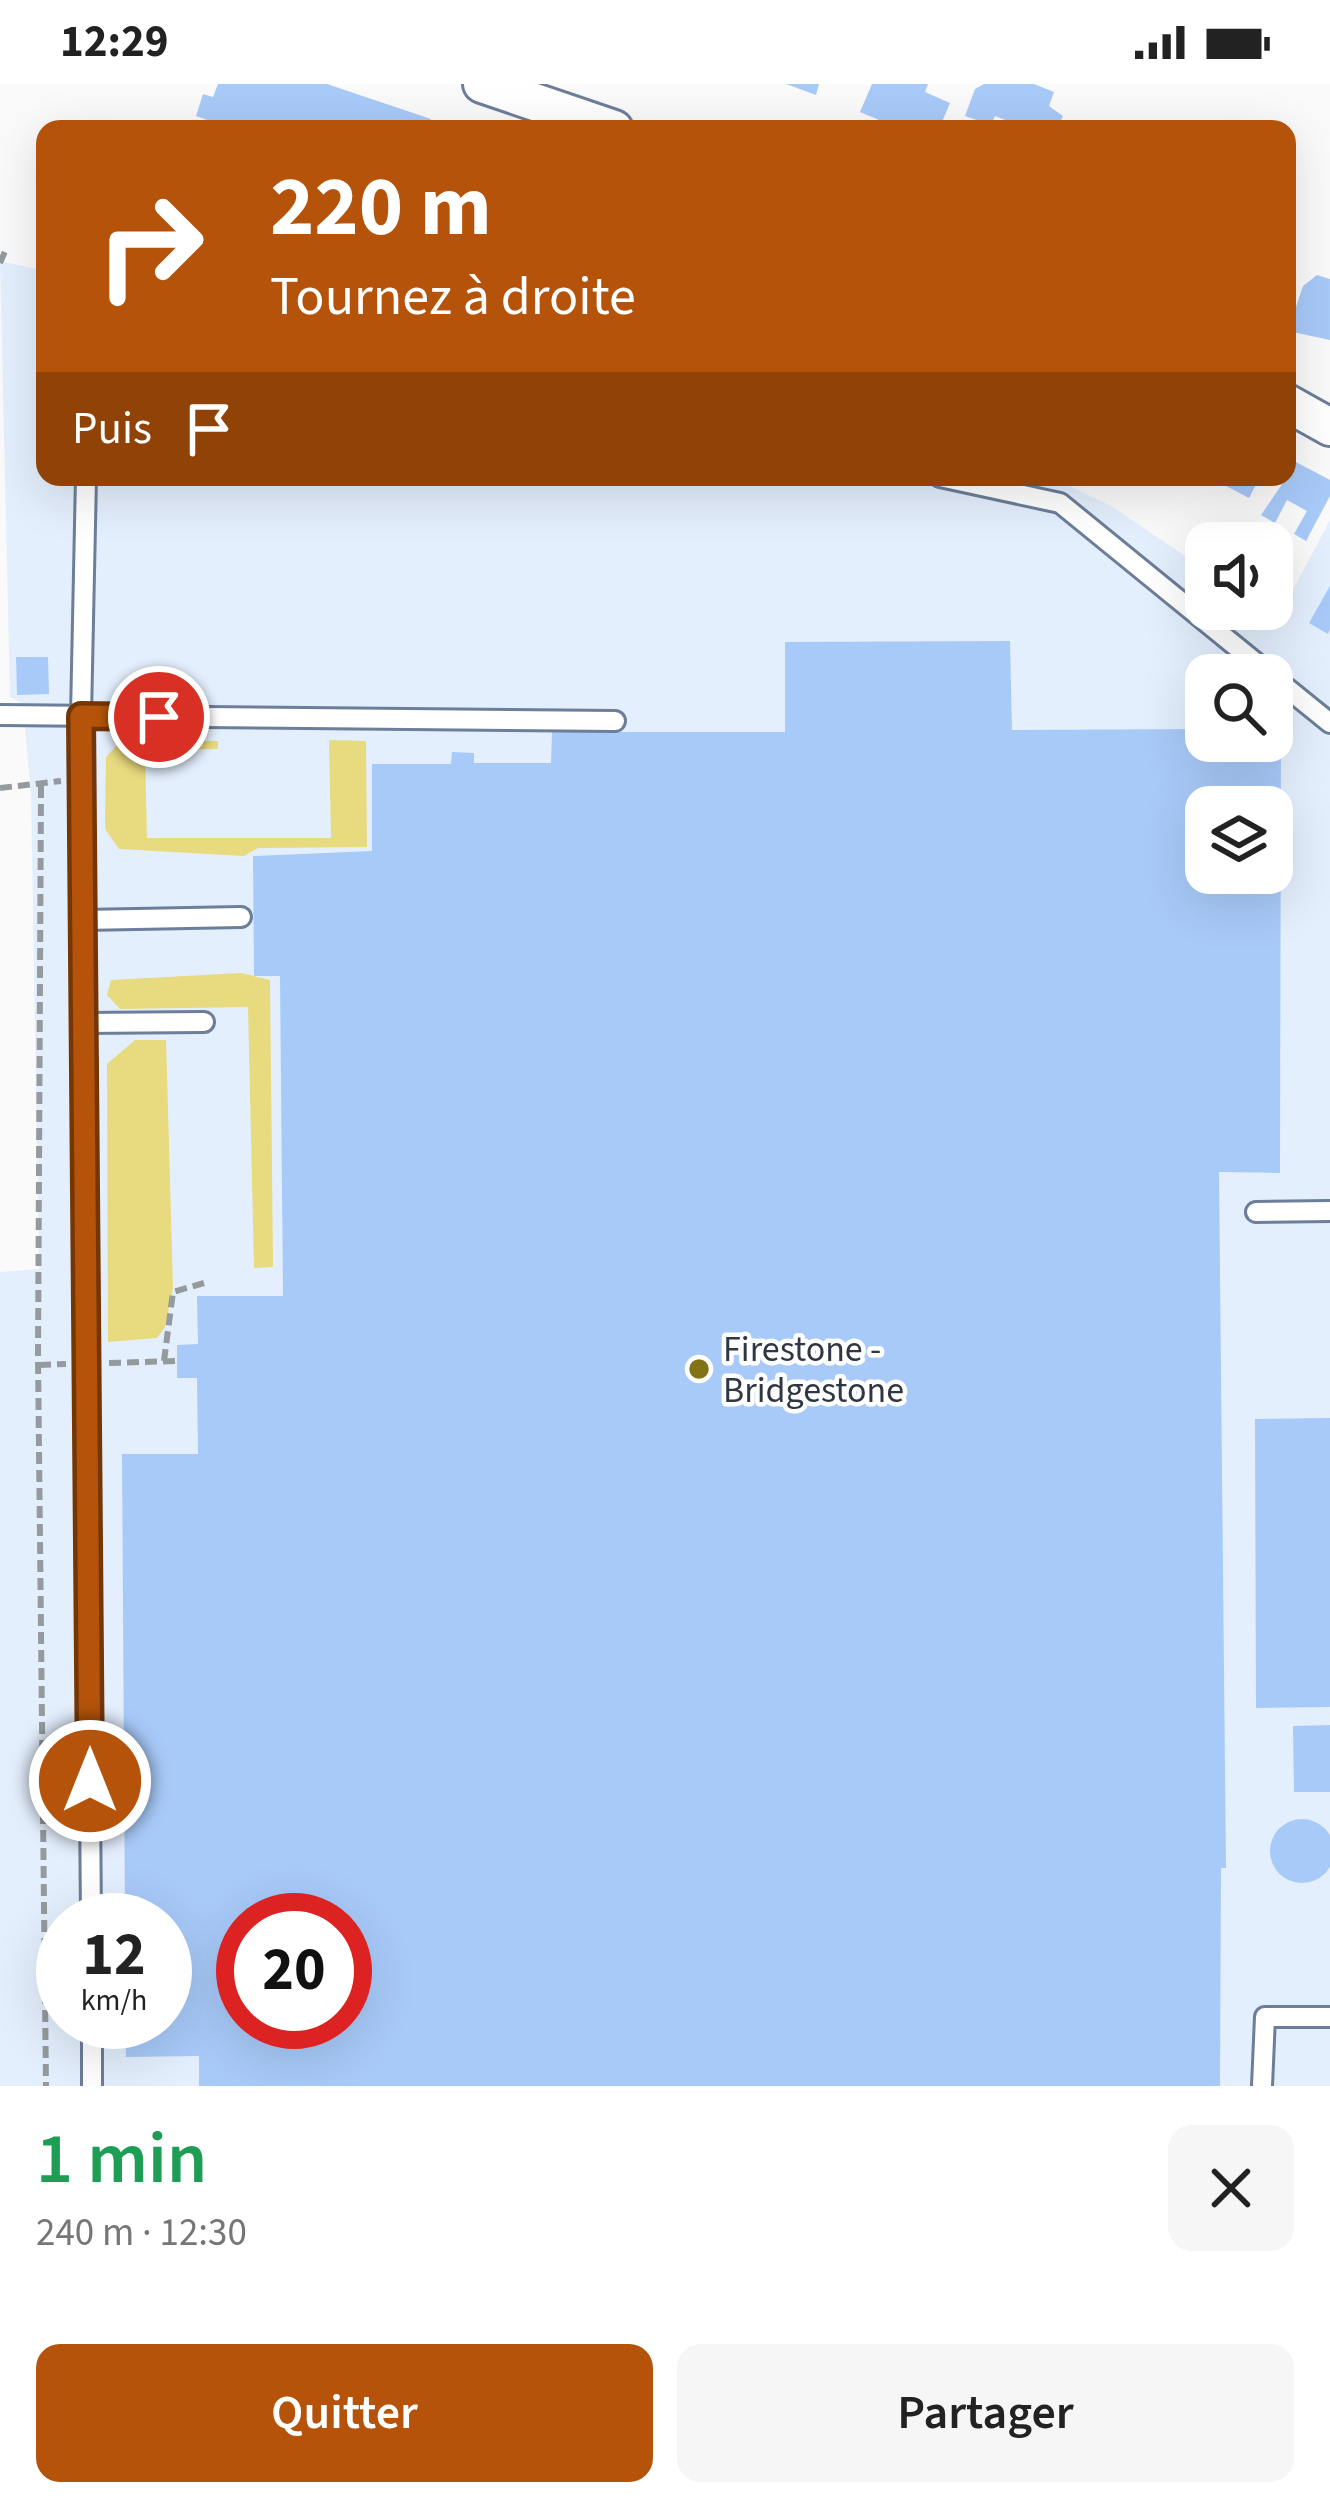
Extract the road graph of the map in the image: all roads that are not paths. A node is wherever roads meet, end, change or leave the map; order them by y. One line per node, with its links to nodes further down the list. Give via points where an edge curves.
1 (482, 84): 2 (street)
2 (588, 120)
3 (1296, 408): 4 (street)
4 (1330, 427)
5 (86, 486): 10 (lane)
6 (982, 486): 7 (lane, via 1060,503)
7 (1246, 654)
8 (1293, 692): 12 (lane)
9 (0, 715): 10 (lane)
10 (81, 716): 11 (lane); 14 (lane)
11 (615, 721)
12 (1330, 723)
13 (241, 916): 14 (lane)
14 (83, 920): 16 (lane)
15 (204, 1022): 16 (lane)
16 (84, 1023): 19 (lane)
17 (1330, 1211): 18 (lane)
18 (1256, 1212)
19 (91, 1893)
20 (1330, 2017): 23 (lane, via 1264,2017)
21 (92, 2049): 22 (lane)
22 (92, 2086)
23 (1262, 2086)

